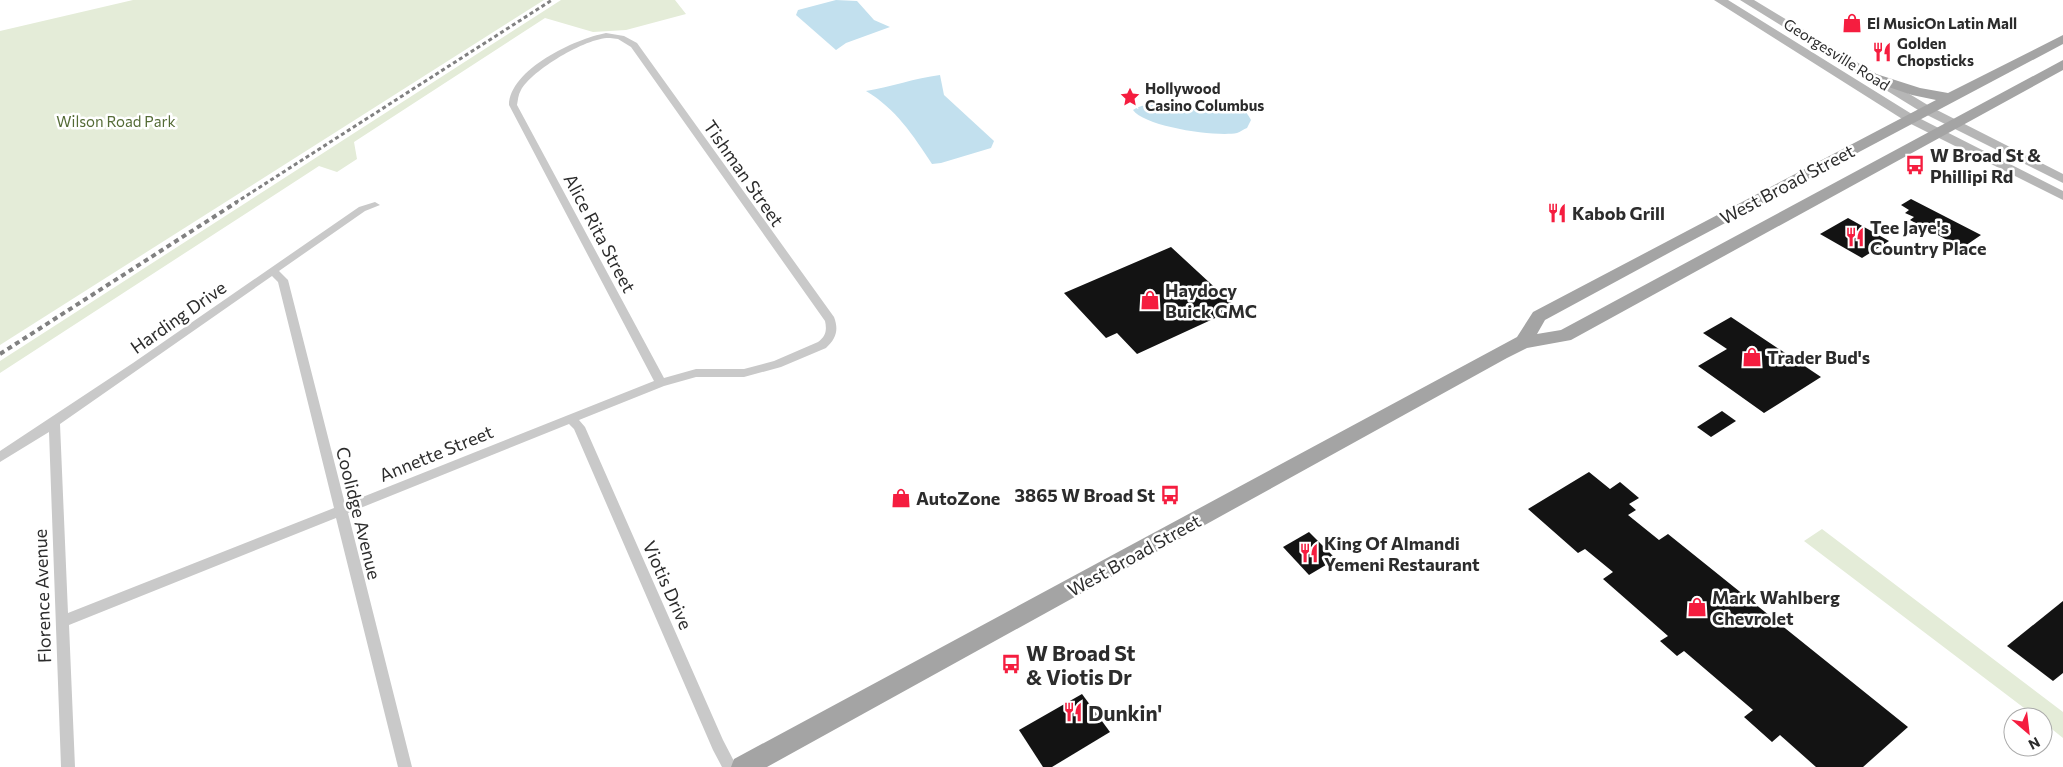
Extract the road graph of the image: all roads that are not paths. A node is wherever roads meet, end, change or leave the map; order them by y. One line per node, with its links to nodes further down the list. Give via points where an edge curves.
1 (1720, 0): 11 (main road, Georgesville Road)
2 (1746, 0): 8 (main road, Georgesville Road)
3 (614, 36): 18 (street, Tishman Street, via 634,45 830,320 832,330); 20 (street, Alice Rita Street, via 595,37 575,45 532,74 519,85 513,106)
4 (2063, 39): 9 (main road, West Broad Street)
5 (2063, 56): 7 (main road, via 2052,62)
6 (2063, 64): 7 (main road, West Broad Street)
7 (2047, 74): 12 (main road, West Broad Street)
8 (1870, 76): 9 (main road, via 1917,92); 10 (main road, Georgesville Road)
9 (1950, 98): 10 (main road, West Broad Street)
10 (1927, 110): 11 (main road, West Broad Street); 12 (main road, Georgesville Road)
11 (1911, 119): 13 (main road, Georgesville Road); 19 (main road, West Broad Street, via 1540,316)
12 (1955, 125): 13 (main road, West Broad Street); 14 (main road, Georgesville Road)
13 (1939, 133): 15 (main road, Georgesville Road); 19 (main road, West Broad Street, via 1565,336)
14 (2063, 179)
15 (2063, 196)
16 (375, 204): 17 (street, Harding Drive, via 362,209)
17 (273, 272): 22 (street, Harding Drive); 24 (street, Coolidge Avenue, via 282,280)
18 (828, 340): 20 (street, Annette Street, via 814,350 755,372 696,373)
19 (1523, 342): 29 (main road, West Broad Street)
20 (661, 382): 21 (street, Annette Street)
21 (571, 419): 24 (street, Annette Street); 28 (street, Viotis Drive, via 579,427)
22 (54, 423): 23 (street, Harding Drive); 25 (street, Florence Avenue)
23 (0, 457)
24 (340, 511): 25 (street, Annette Street); 27 (street, Coolidge Avenue)
25 (62, 622): 26 (street, Florence Avenue)
26 (68, 767)
27 (405, 767)
28 (730, 767)
29 (743, 767)

